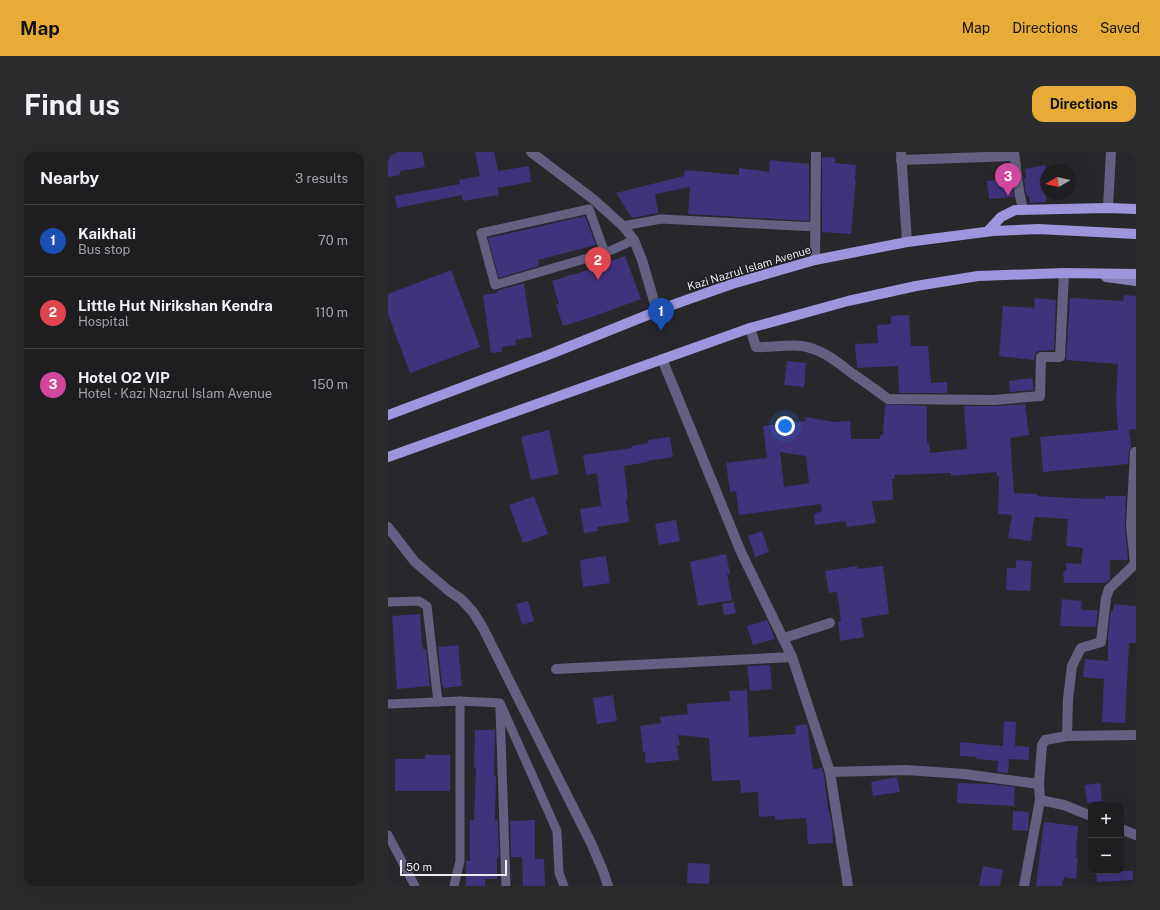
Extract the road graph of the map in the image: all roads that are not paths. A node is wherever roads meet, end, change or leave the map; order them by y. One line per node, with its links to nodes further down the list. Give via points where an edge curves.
1 (531, 152): 9 (street, via 593,199)
2 (816, 152): 10 (street)
3 (1112, 152): 6 (street)
4 (1014, 154): 5 (street); 8 (street)
5 (901, 156): 14 (street)
6 (1108, 208): 7 (main road); 8 (main road)
7 (1136, 209)
8 (1023, 210): 11 (main road, via 1015,210 1001,216)
9 (623, 226): 10 (lane, via 661,219); 13 (street)
10 (816, 228): 16 (street)
11 (988, 231): 12 (main road, Kazi Nazrul Islam Avenue, via 1038,229); 14 (main road, Kazi Nazrul Islam Avenue)
12 (1136, 234)
13 (634, 240): 15 (lane); 21 (street)
14 (907, 242): 16 (main road, Kazi Nazrul Islam Avenue)
15 (606, 253): 15 (lane, via 589,209 481,234 495,286)
16 (815, 260): 21 (main road, Kazi Nazrul Islam Avenue, via 732,284)
17 (1064, 274): 18 (main road); 22 (main road, via 978,276 916,286 848,301); 22 (street, via 1060,357 1041,357 1040,396 994,400 888,399 817,350 792,346 756,347)
18 (1080, 274): 19 (main road); 20 (street)
19 (1136, 274)
20 (1136, 281)
21 (657, 311): 24 (main road, Kazi Nazrul Islam Avenue)
22 (750, 328): 23 (main road)
23 (662, 358): 26 (main road); 31 (street, via 741,552)
24 (388, 415)
25 (1135, 452): 28 (street, via 1132,526)
26 (388, 457)
27 (388, 527): 51 (street, via 416,562 461,599 483,628 592,845)
28 (1136, 563): 39 (street, via 1109,589 1101,642 1081,648 1072,666)
29 (388, 602): 34 (lane, via 419,601 428,606)
30 (830, 623): 31 (street)
31 (784, 638): 32 (street)
32 (792, 657): 33 (street); 40 (street)
33 (556, 668)
34 (438, 702): 35 (lane); 37 (lane)
35 (460, 702): 36 (lane); 48 (lane, via 460,861)
36 (500, 703): 49 (lane); 50 (lane, via 557,832 558,873)
37 (388, 704)
38 (1136, 735): 39 (street)
39 (1067, 736): 41 (street, via 1045,740 1042,745)
40 (830, 772): 41 (street, via 913,771 964,774); 52 (street)
41 (1039, 784): 42 (street)
42 (1040, 800): 43 (street, via 1064,805); 53 (street)
43 (1088, 815)
44 (1124, 830): 46 (street)
45 (388, 835): 47 (lane)
46 (1136, 835)
47 (414, 886)
48 (454, 886)
49 (506, 886)
50 (564, 886)
51 (608, 886)
52 (848, 886)
53 (1024, 886)

